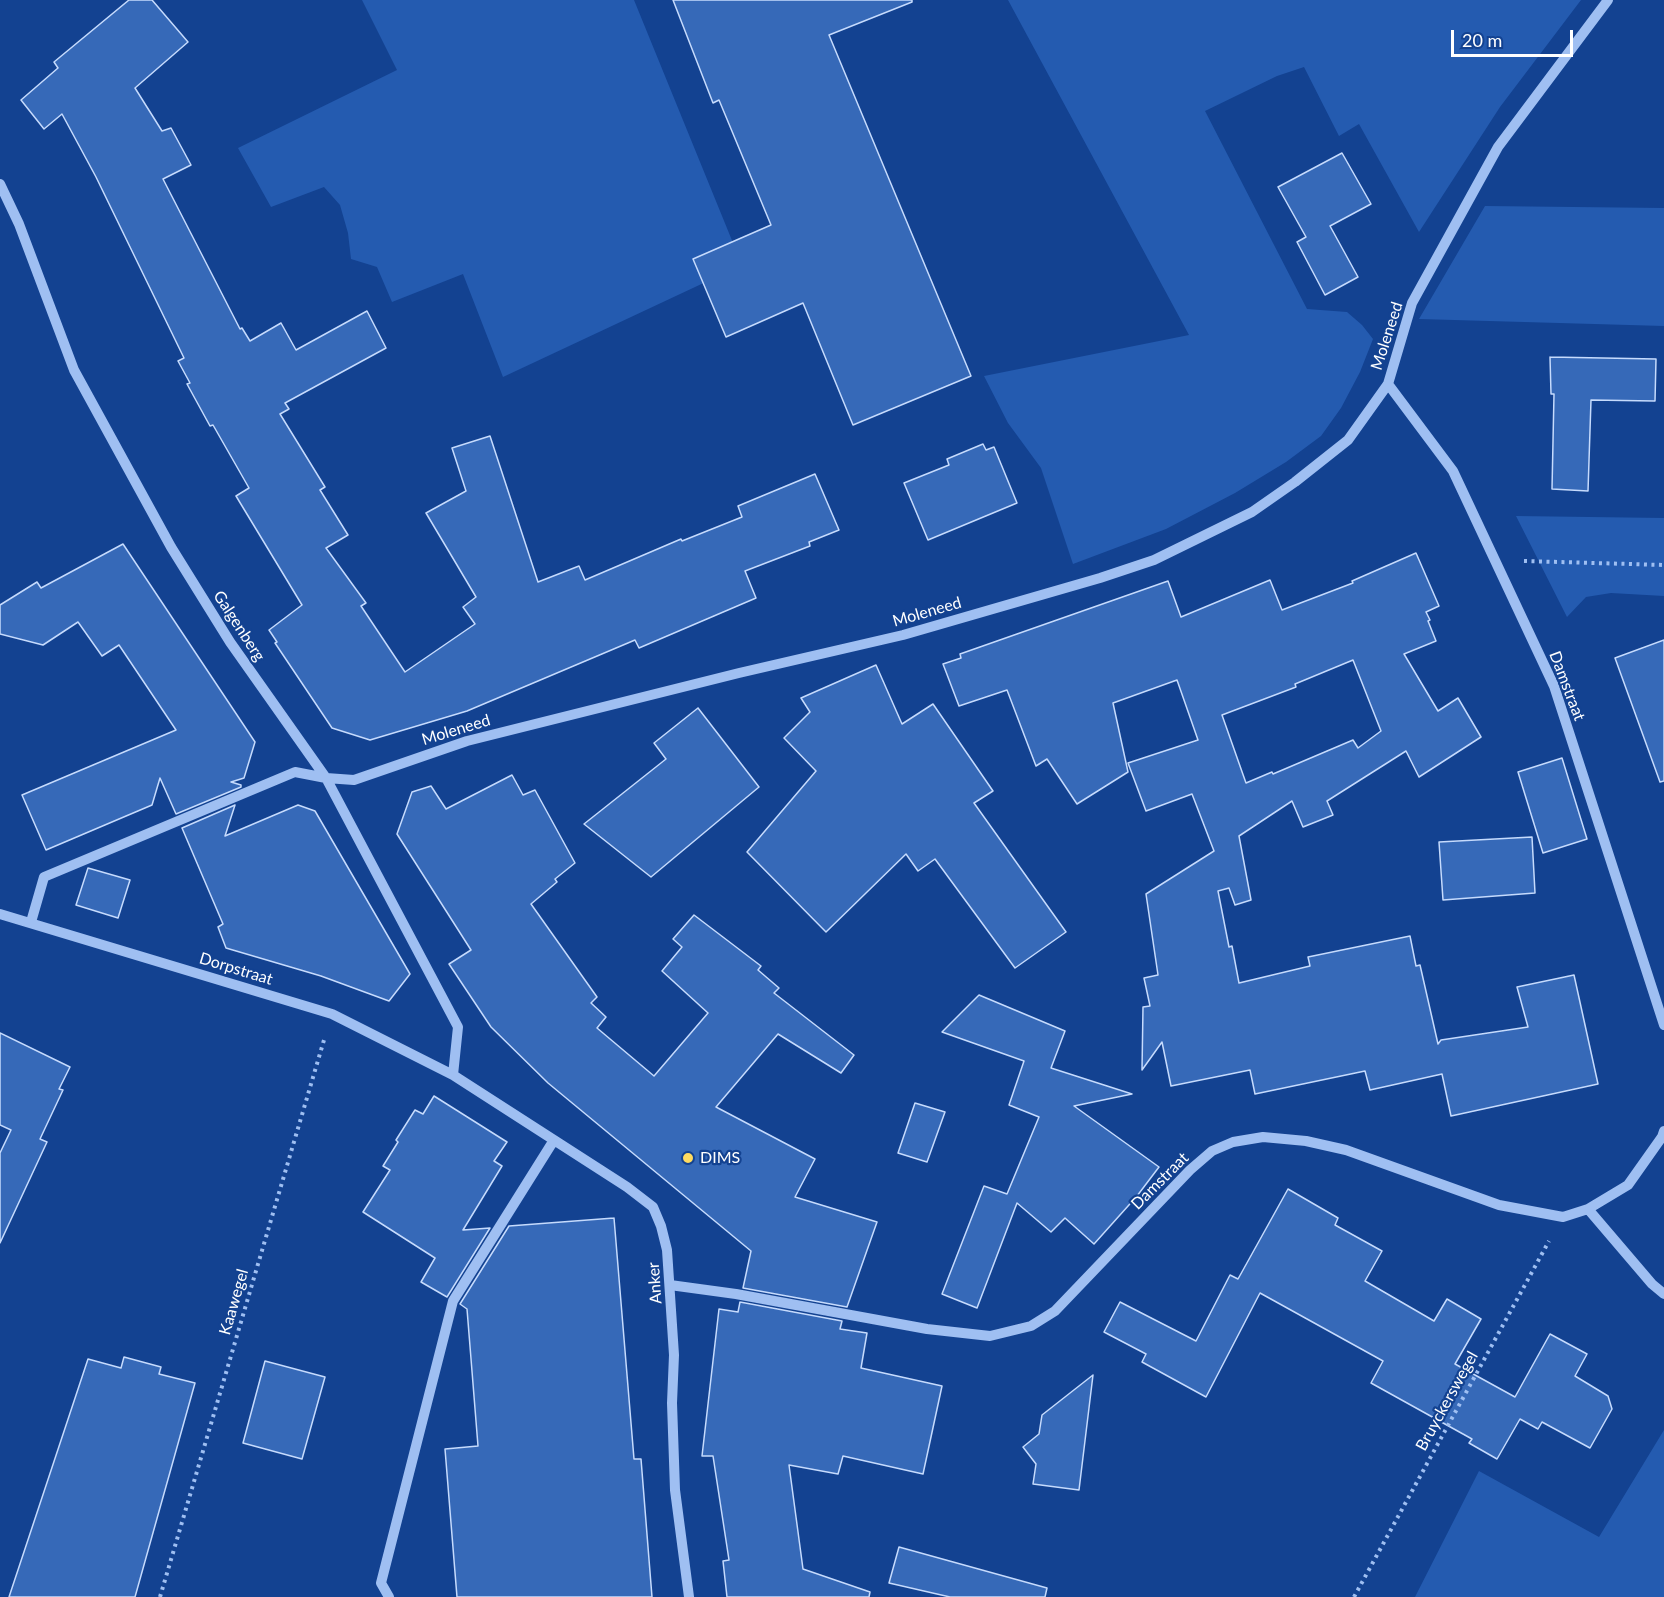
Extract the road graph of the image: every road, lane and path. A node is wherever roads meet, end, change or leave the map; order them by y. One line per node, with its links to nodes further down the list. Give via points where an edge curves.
1 (1608, 0): 3 (street, Moleneed, via 1498,147 1412,303)
2 (0, 184): 6 (street, Galgenberg, via 74,370 165,537 230,642)
3 (1388, 384): 4 (street, Damstraat, via 1453,471); 6 (street, Moleneed, via 1348,440 1294,482 1252,512 1154,560 903,635 466,741 354,780)
4 (1496, 560): 5 (path); 10 (street, Damstraat, via 1554,686)
5 (1664, 564)
6 (326, 778): 8 (street, Moleneed, via 294,772 44,877); 11 (street, Galgenberg, via 458,1027)
7 (0, 914): 8 (street, Dorpstraat)
8 (31, 922): 9 (street, Dorpstraat)
9 (332, 1014): 11 (street, Dorpstraat); 18 (path, Kaawegel)
10 (1664, 1025)
11 (453, 1075): 13 (street, Anker)
12 (1664, 1131): 14 (street, Damstraat, via 1628,1185)
13 (554, 1140): 16 (street, Anker, via 653,1207 667,1250); 19 (street, via 453,1301 381,1583)
14 (1588, 1209): 15 (street, Damstraat); 17 (street)
15 (1563, 1216): 16 (street, Damstraat, via 1499,1205 1346,1150 1263,1137 1233,1142 1212,1151 1055,1311 1031,1326 1010,1332 990,1336 927,1329); 21 (path, Bruyckerswegel)
16 (670, 1285): 20 (street, Anker, via 675,1490)
17 (1664, 1294)
18 (160, 1597)
19 (389, 1597)
20 (689, 1597)
21 (1354, 1597)

